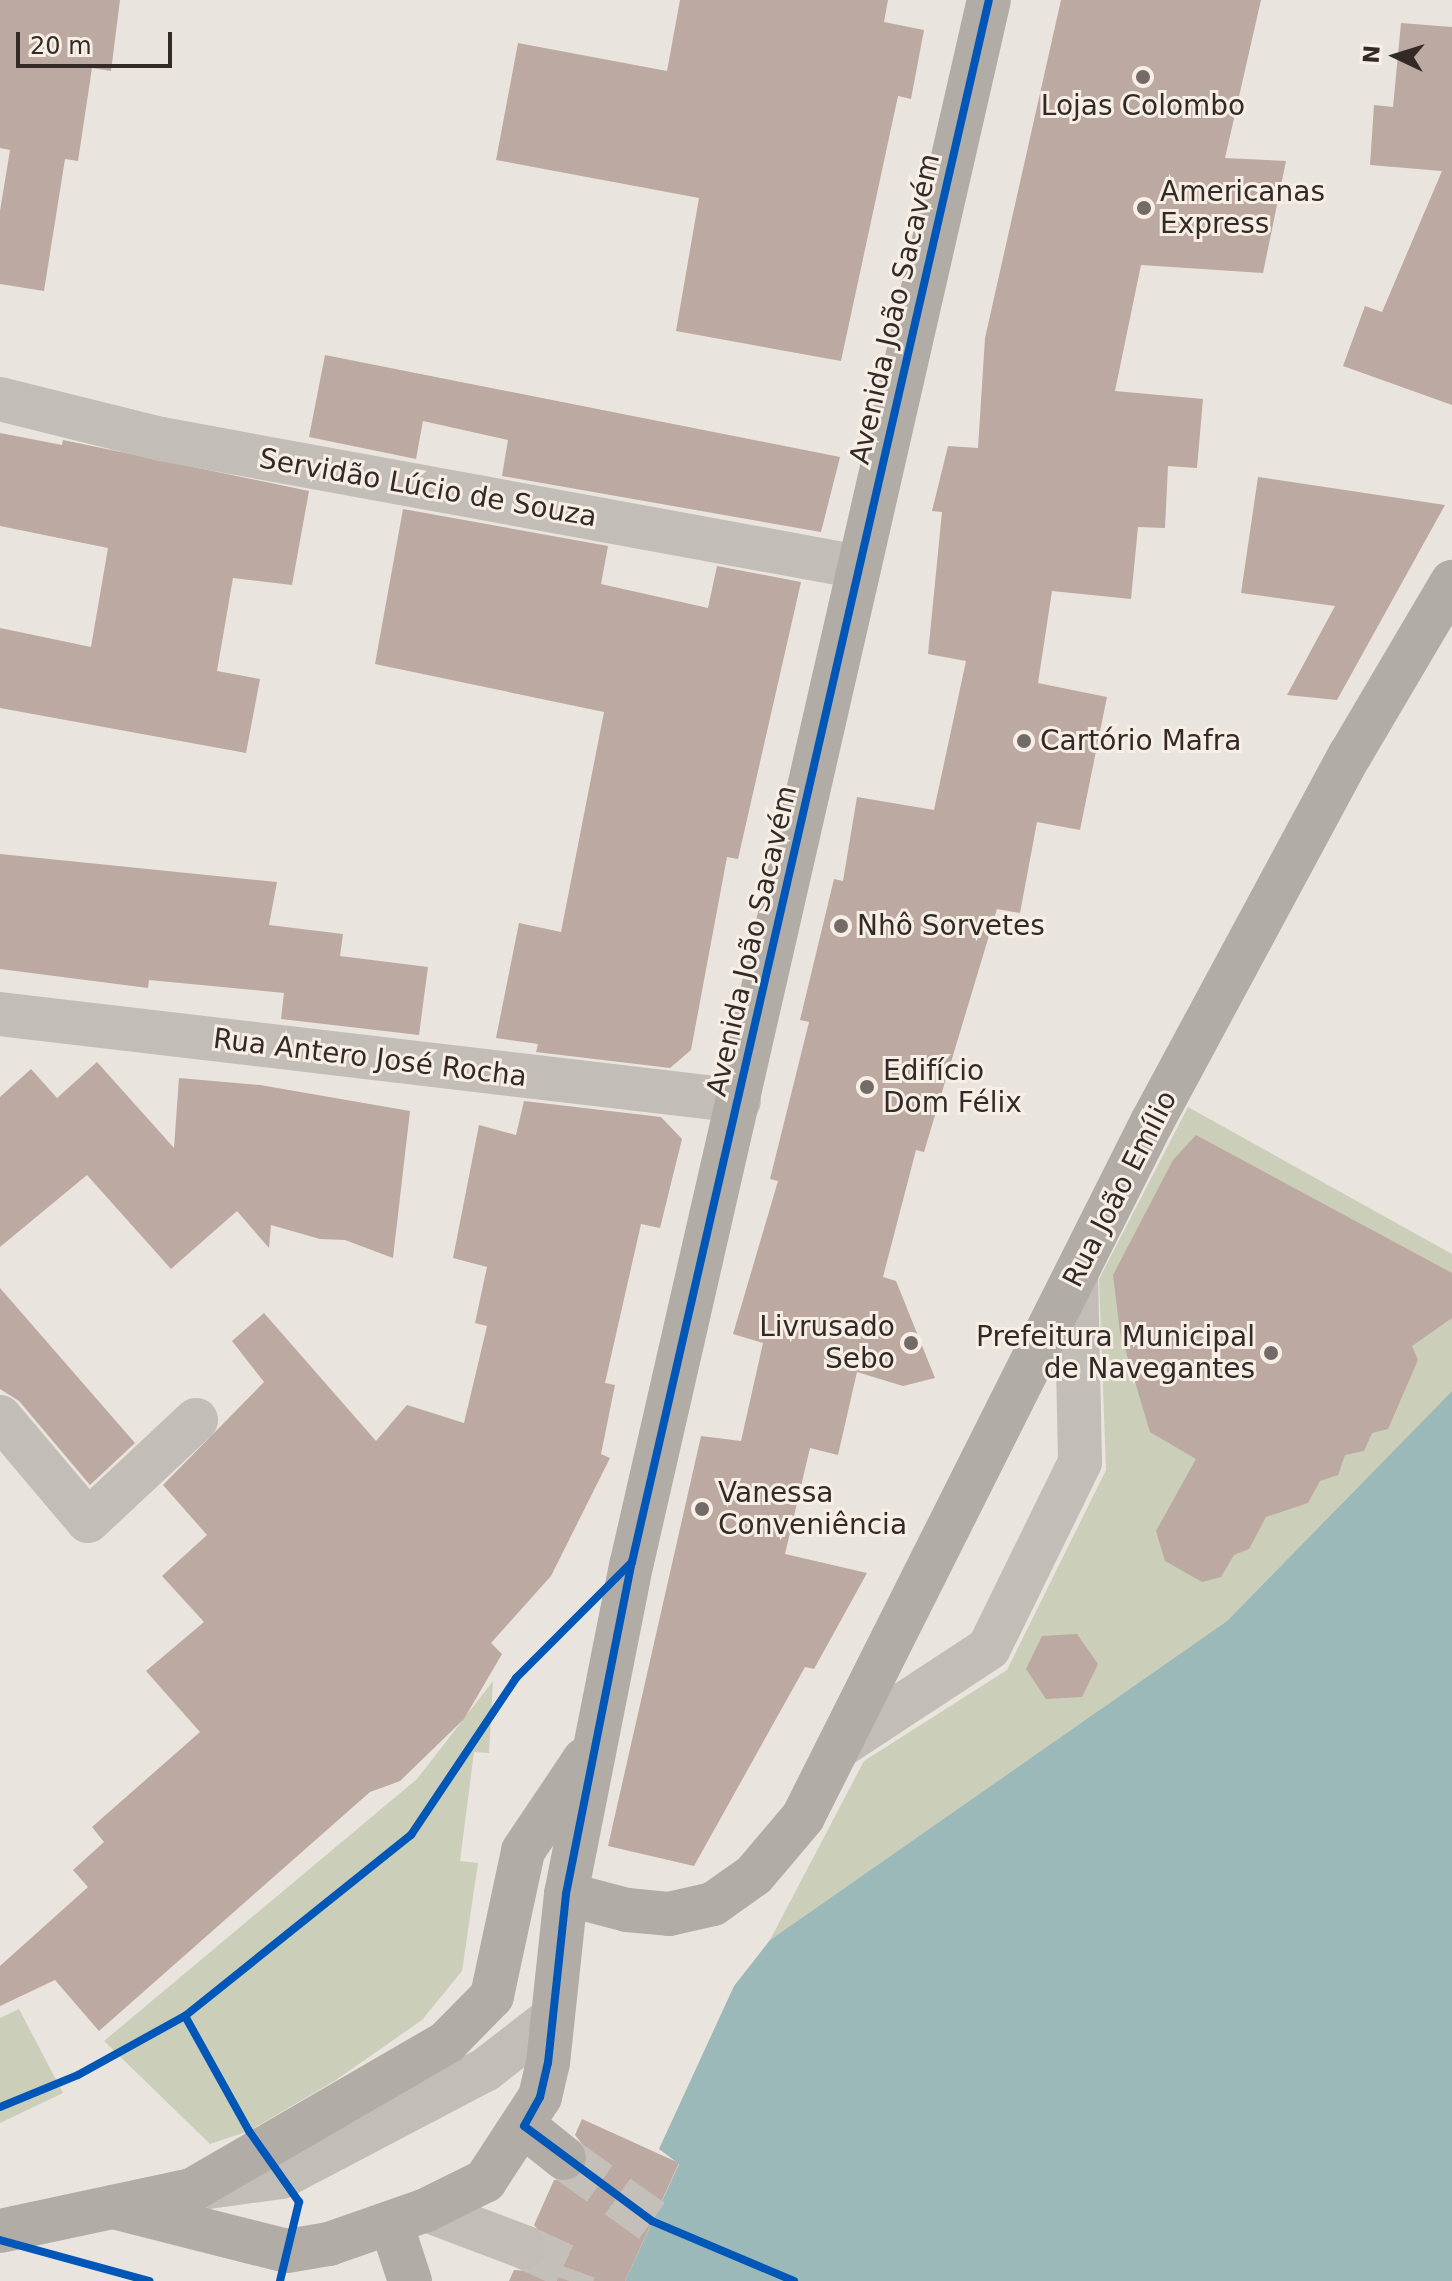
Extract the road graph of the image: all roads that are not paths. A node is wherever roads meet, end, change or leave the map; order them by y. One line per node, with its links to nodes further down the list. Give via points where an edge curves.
1 (989, 0): 3 (main road, Avenida João Sacavém)
2 (0, 399): 3 (street, Servidão Lúcio de Souza, via 161,439)
3 (859, 567): 6 (main road, Avenida João Sacavém)
4 (1452, 582): 7 (main road, Rua João Emílio, via 1350,755)
5 (0, 1014): 6 (street, Rua Antero José Rocha)
6 (739, 1101): 10 (main road, Avenida João Sacavém, via 632,1562)
7 (1076, 1274): 11 (main road, Rua João Emílio); 11 (street, via 1080,1462 989,1648)
8 (0, 1417): 9 (street, via 88,1521)
9 (196, 1420)
10 (596, 1743): 12 (main road, Avenida João Sacavém); 16 (main road, via 523,1851 492,1996 447,2042)
11 (840, 1746): 12 (main road, Rua João Emílio, via 803,1817 754,1875 713,1904 669,1914 627,1910)
12 (566, 1894): 13 (main road, Avenida João Sacavém)
13 (552, 2018): 14 (main road, Avenida João Sacavém, via 540,2097); 16 (street, via 485,2070 281,2177)
14 (524, 2126): 15 (main road); 18 (main road, Avenida João Sacavém, via 485,2181)
15 (564, 2158)
16 (192, 2190): 17 (main road)
17 (113, 2207): 18 (main road, Avenida João Sacavém, via 287,2251 329,2244); 19 (main road)
18 (408, 2217): 20 (street); 21 (main road)
19 (0, 2231)
20 (524, 2247)
21 (410, 2281)

